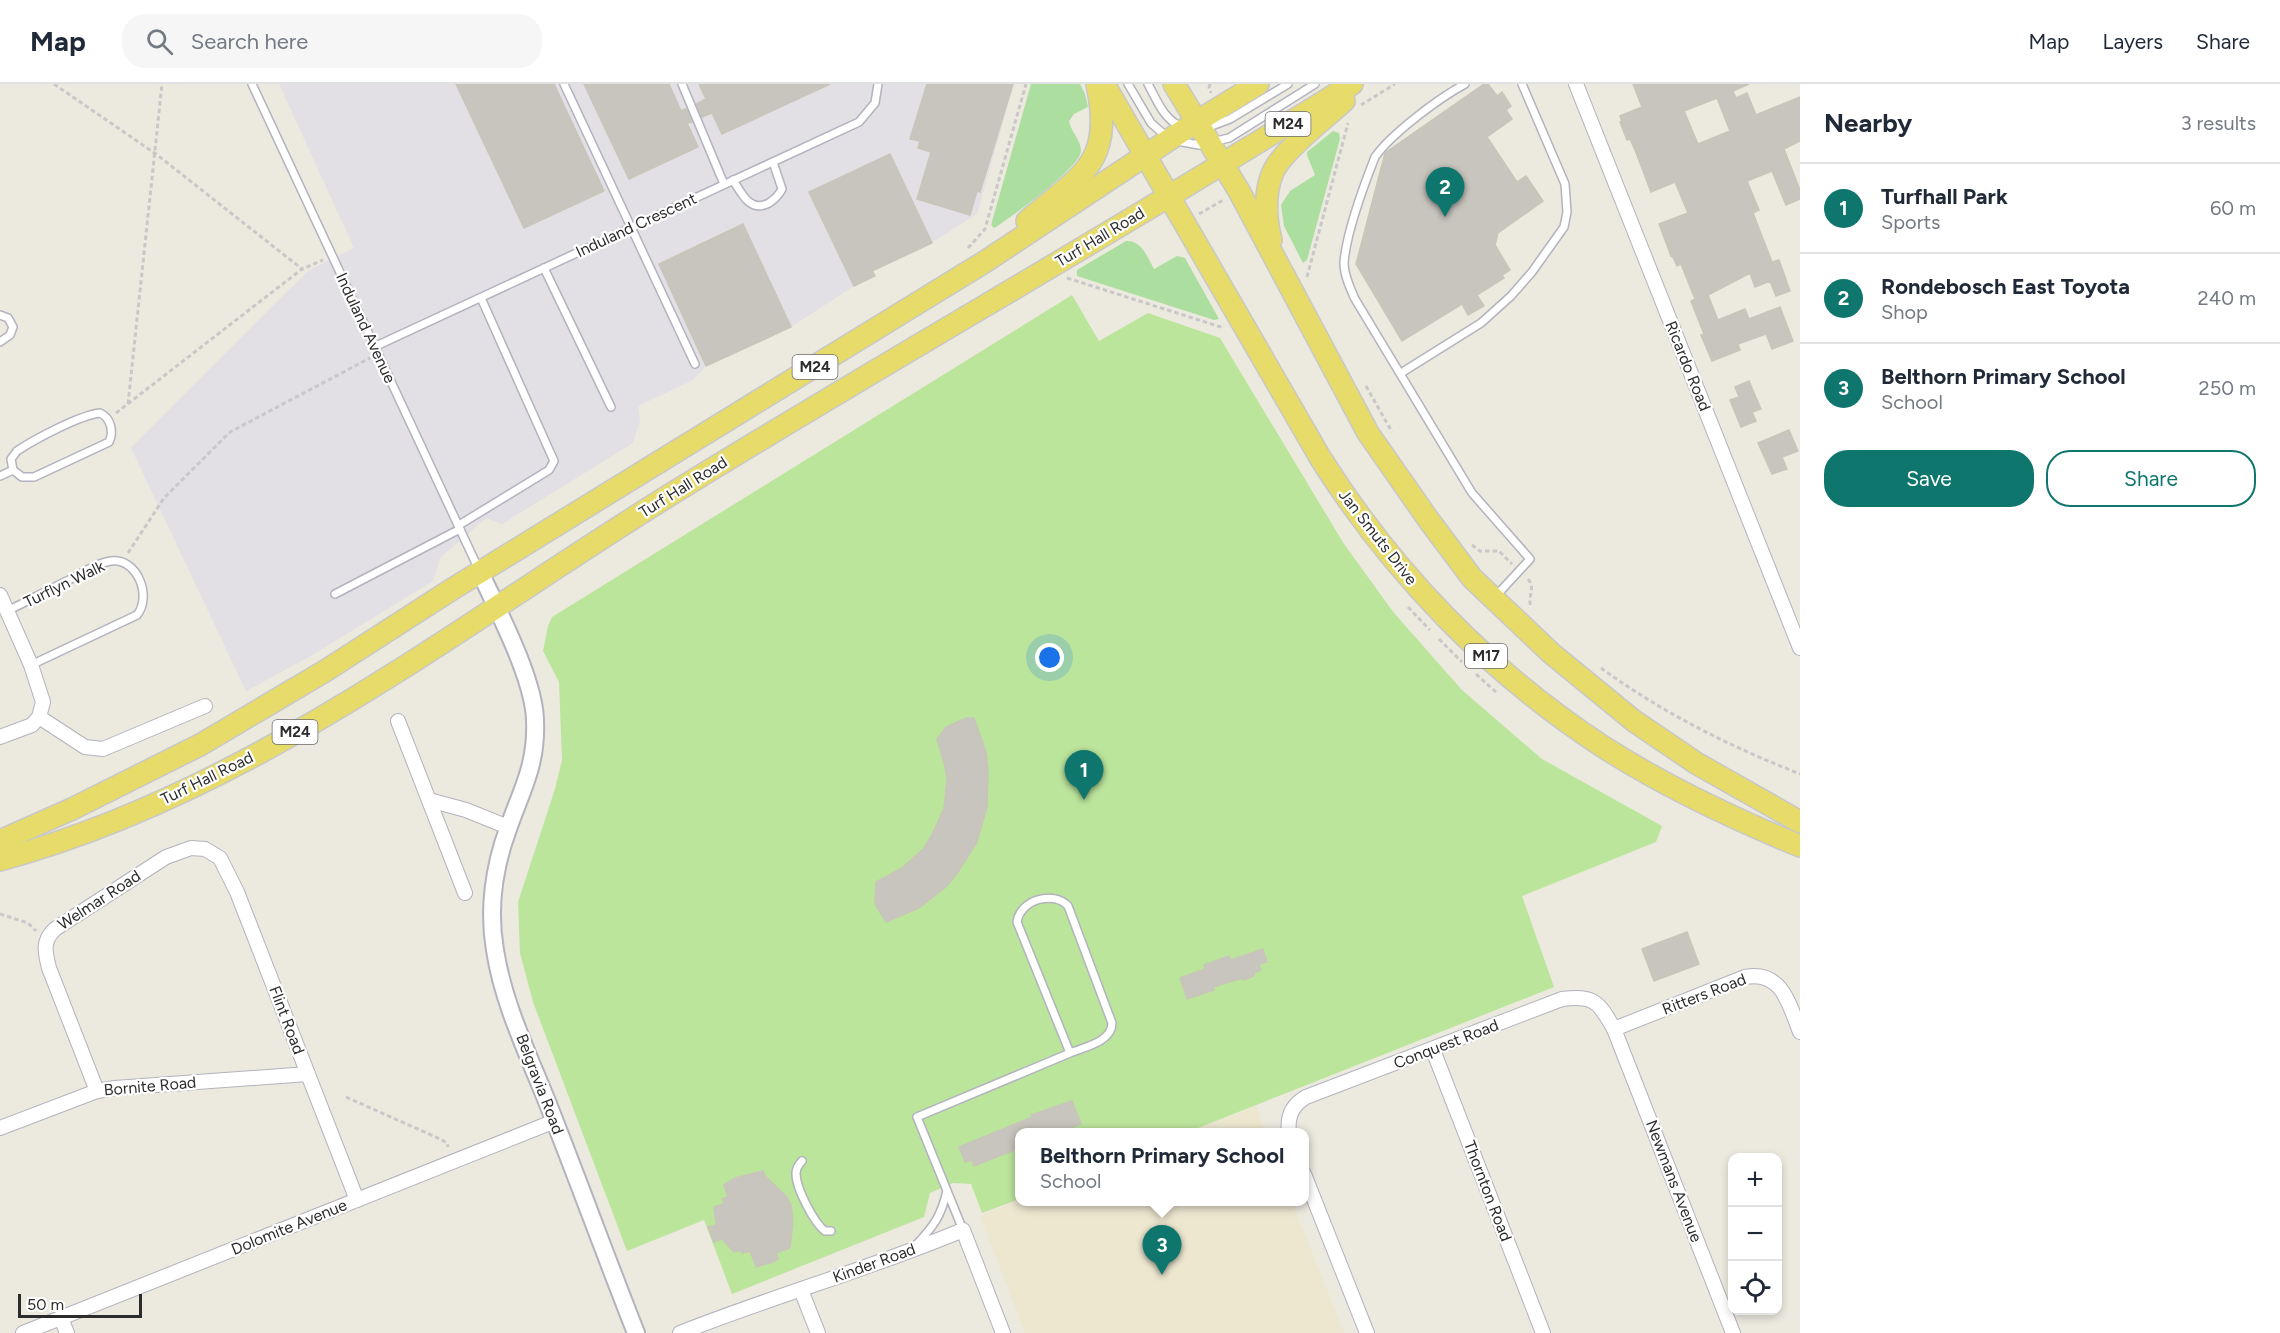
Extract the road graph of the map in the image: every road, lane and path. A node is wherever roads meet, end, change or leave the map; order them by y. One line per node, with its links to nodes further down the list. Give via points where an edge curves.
1 (54, 84): 25 (path)
2 (162, 84): 25 (path)
3 (252, 84): 36 (lane, Induland Avenue)
4 (564, 84): 34 (lane)
5 (682, 84): 30 (lane)
6 (878, 84): 27 (lane, Induland Crescent, via 875,103 859,122)
7 (1026, 84): 35 (path, via 985,230)
8 (1097, 84): 38 (main road, via 1103,126 1092,162)
9 (1104, 84): 26 (main road, Jan Smuts Drive / M17)
10 (1128, 84): 24 (lane, via 1151,123)
11 (1148, 84): 24 (lane, via 1166,117)
12 (1174, 84): 24 (main road, M17)
13 (1257, 84): 24 (main road, Turf Hall Road / M24)
14 (1288, 84): 24 (lane, via 1221,124)
15 (1315, 84): 24 (lane, via 1229,138)
16 (1352, 84): 28 (main road, Turf Hall Road / M24)
17 (1362, 84): 37 (main road, via 1278,163 1268,190 1267,223)
18 (1465, 84): 51 (lane, via 1380,150 1371,166 1344,262 1355,299)
19 (1522, 84): 51 (lane, via 1565,184 1567,212 1563,227 1511,296 1481,323)
20 (1576, 84): 68 (street, Ricardo Road)
21 (1209, 88): 22 (path)
22 (1202, 89)
23 (1348, 122): 43 (path)
24 (1193, 132): 26 (main road, Turf Hall Road / M24); 28 (main road, M17)
25 (156, 154): 41 (path); 41 (path, via 128,404)
26 (1146, 155): 31 (main road, Jan Smuts Drive / M17); 38 (main road, Turf Hall Road / M24)
27 (773, 162): 29 (lane, Induland Crescent); 29 (lane, via 782,189 764,205 750,203)
28 (1223, 165): 31 (main road, Turf Hall Road / M24); 37 (main road, M17)
29 (734, 180): 30 (lane, Induland Crescent)
30 (724, 184): 34 (lane, Induland Crescent)
31 (1170, 196): 65 (main road, Turf Hall Road / M24, via 694,480); 80 (main road, Jan Smuts Drive / M17, via 1332,477 1430,601 1514,680 1601,746 1689,796)
32 (1229, 197): 33 (path)
33 (1199, 214)
34 (632, 227): 40 (lane, Induland Crescent); 50 (lane)
35 (968, 248)
36 (332, 255): 41 (path); 49 (lane, Induland Avenue)
37 (1276, 258): 64 (main road, M17, via 1368,433 1472,578)
38 (986, 261): 61 (main road, Turf Hall Road / M24)
39 (1301, 267): 43 (path)
40 (544, 268): 45 (lane, Induland Crescent); 53 (lane)
41 (302, 269)
42 (1062, 276): 47 (path)
43 (1307, 277): 44 (path)
44 (1312, 286)
45 (481, 298): 49 (lane, Induland Crescent); 57 (lane, via 554,461 549,470)
46 (0, 315): 48 (lane, via 8,318 13,327)
47 (1231, 331)
48 (0, 342)
49 (375, 350): 57 (lane, Induland Avenue); 59 (path, via 230,432 164,498)
50 (695, 364)
51 (1401, 374): 60 (lane, via 1472,493 1530,559)
52 (1364, 381): 54 (path)
53 (611, 407)
54 (1398, 442)
55 (13, 470): 55 (lane, via 11,459 26,445 91,415 100,413 108,419 112,436 98,449 34,477 22,477); 56 (lane)
56 (0, 476)
57 (460, 527): 61 (lane, Induland Avenue); 62 (lane)
58 (1466, 538): 60 (path, via 1480,551 1499,551)
59 (122, 562): 66 (lane, Turflyn Walk, via 92,568); 70 (lane, Turflyn Walk, via 135,572 142,588 144,601 137,615)
60 (1519, 571): 64 (lane); 67 (path, via 1530,582 1530,603)
61 (480, 572): 65 (street, Belgravia Road); 79 (main road, Turf Hall Road / M24, via 200,745)
62 (335, 594)
63 (0, 595): 66 (street, Turflyn Walk)
64 (1493, 598): 77 (main road, M17, via 1551,653 1666,745)
65 (496, 607): 78 (street, Belgravia Road, via 525,677 535,719 532,767); 82 (main road, Turf Hall Road / M24, via 334,709 211,778 121,818)
66 (7, 611): 70 (street, Turflyn Walk)
67 (1535, 613)
68 (1800, 648)
69 (1593, 662): 75 (path, via 1676,717)
70 (31, 665): 72 (street, Turflyn Walk, via 43,696)
71 (205, 706): 72 (street, via 103,749 79,744)
72 (39, 717): 74 (street, via 32,725)
73 (398, 721): 76 (street)
74 (0, 737)
75 (1800, 774)
76 (429, 800): 78 (street); 83 (street)
77 (1800, 822)
78 (508, 827): 93 (street, Belgravia Road, via 494,887 495,950 510,1007)
79 (0, 841)
80 (1800, 846)
81 (205, 849): 85 (street, Welmar Road, via 181,850 166,857 55,929); 90 (street, Flint Road, via 220,858 228,871)
82 (0, 860)
83 (465, 893)
84 (0, 914): 85 (path, via 28,923)
85 (46, 940): 91 (street, Welmar Road, via 49,968)
86 (1614, 1029): 87 (street, Ritters Road, via 1745,977 1760,975 1779,987); 88 (street, Conquest Road, via 1594,1001 1578,997 1562,999); 114 (street, Newmans Avenue)
87 (1800, 1032)
88 (1433, 1050): 95 (street, Conquest Road, via 1300,1101 1291,1112); 113 (street, Thornton Road)
89 (1070, 1053): 89 (lane, via 1017,922 1020,912 1029,904 1050,898 1063,900 1068,906 1112,1023 1107,1037); 99 (lane, via 917,1117)
90 (308, 1074): 91 (street, Bornite Road); 100 (street, Flint Road)
91 (97, 1091): 94 (street, Bornite Road)
92 (346, 1096): 96 (path, via 440,1139 447,1143)
93 (555, 1121): 100 (street, Dolomite Avenue); 108 (street, Belgravia Road)
94 (0, 1128)
95 (1289, 1128)
96 (450, 1152)
97 (802, 1161): 102 (lane, via 796,1175 801,1191 818,1225)
98 (1309, 1184): 112 (street)
99 (947, 1191): 101 (lane); 103 (lane, via 936,1223)
100 (357, 1200): 105 (street, Dolomite Avenue)
101 (963, 1230): 103 (street, Kinder Road); 111 (street)
102 (831, 1231)
103 (913, 1249): 104 (street, Kinder Road)
104 (801, 1290): 109 (street, Kinder Road); 110 (street)
105 (61, 1318): 106 (street, Dolomite Avenue); 107 (street)
106 (23, 1333)
107 (67, 1333)
108 (636, 1333)
109 (680, 1333)
110 (818, 1333)
111 (1003, 1333)
112 (1367, 1333)
113 (1543, 1333)
114 (1733, 1333)

